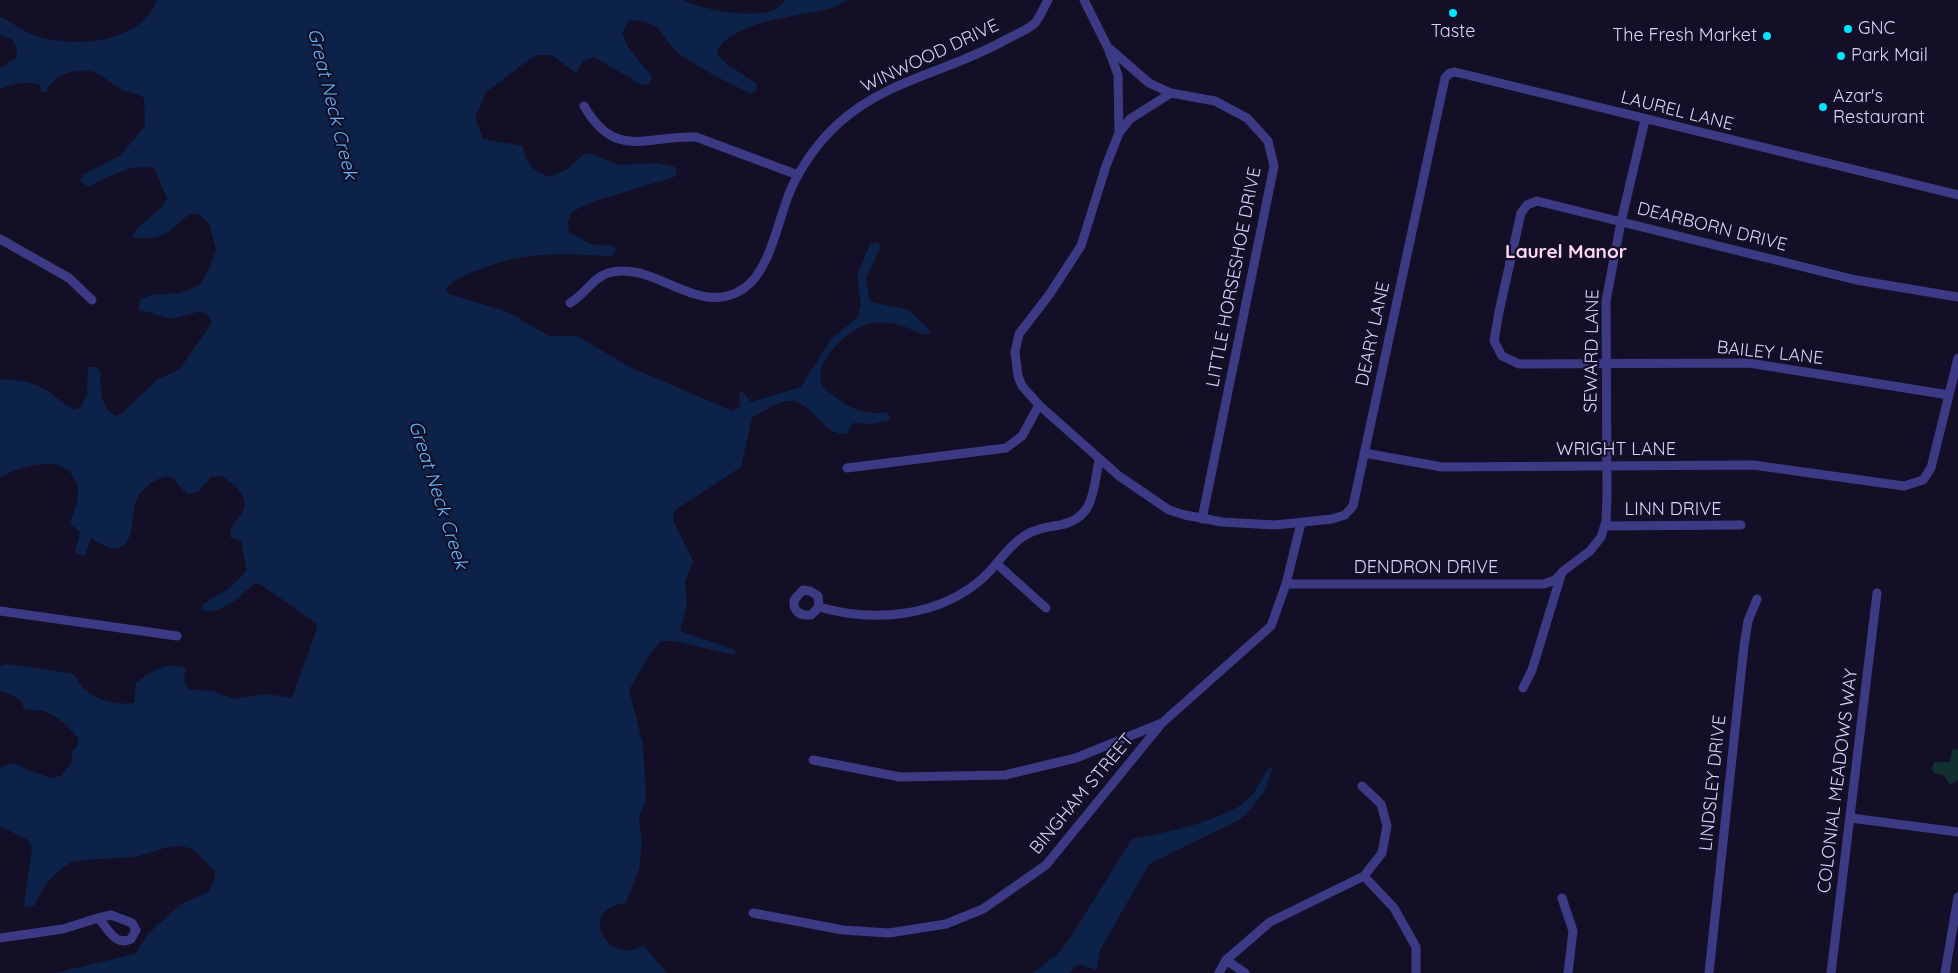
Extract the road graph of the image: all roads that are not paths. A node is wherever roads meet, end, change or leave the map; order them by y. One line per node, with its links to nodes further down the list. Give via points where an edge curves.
1 (1048, 0): 9 (street, WINWOOD DRIVE, via 1035,24 957,64 882,92 859,107 832,129)
2 (1084, 0): 3 (street)
3 (1108, 48): 4 (street, LITTLE HORSESHOE DRIVE, via 1149,83); 8 (street, via 1118,75)
4 (1171, 93): 8 (street, via 1130,119); 25 (street, LITTLE HORSESHOE DRIVE, via 1215,102 1248,118 1268,141 1274,166)
5 (584, 106): 9 (street, via 598,127 615,138 634,142 696,137)
6 (1645, 120): 7 (street, LAUREL LANE, via 1455,72 1444,78); 10 (street, LAUREL LANE); 11 (street, SEWARD LANE)
7 (1433, 132): 21 (street, DEARY LANE)
8 (1119, 134): 20 (street, DEARY LANE, via 1082,246 1016,343 1018,376 1022,386)
9 (798, 175): 16 (street, WINWOOD DRIVE, via 764,264 753,281 743,289 724,296 702,296 638,274 613,272 600,277)
10 (1958, 195)
11 (1621, 222): 13 (street, DEARBORN DRIVE, via 1532,202 1521,213); 14 (street, DEARBORN DRIVE, via 1856,280); 18 (street, SEWARD LANE, via 1608,288)
12 (0, 239): 15 (street, via 69,278)
13 (1508, 271): 18 (street, BAILEY LANE, via 1494,340 1502,356 1512,362)
14 (1958, 297)
15 (92, 300)
16 (570, 304)
17 (1958, 358): 19 (street, WRIGHT LANE)
18 (1606, 364): 19 (street, BAILEY LANE, via 1749,363); 23 (street, SEWARD LANE)
19 (1949, 395): 23 (street, WRIGHT LANE, via 1931,468 1923,480 1904,486 1753,465)
20 (1039, 405): 22 (street, DEARY LANE); 24 (street, via 1022,436 1006,448)
21 (1364, 453): 23 (street, WRIGHT LANE, via 1442,467); 26 (street, DEARY LANE, via 1353,506 1349,511 1341,517)
22 (1099, 460): 25 (street, DEARY LANE, via 1159,504); 29 (street, via 1091,501 1082,515 1075,521 1042,528 1024,536)
23 (1607, 466): 28 (street, SEWARD LANE)
24 (847, 468)
25 (1202, 519): 26 (street, DEARY LANE, via 1245,524)
26 (1301, 523): 31 (street, BINGHAM STREET)
27 (1741, 525): 28 (street, LINN DRIVE)
28 (1604, 526): 30 (street, DENDRON DRIVE, via 1596,544)
29 (997, 564): 34 (street, via 963,593 922,610 861,615); 35 (street)
30 (1562, 572): 31 (street, DENDRON DRIVE, via 1555,580 1544,584); 38 (street, via 1532,670)
31 (1286, 584): 39 (street, BINGHAM STREET, via 1271,626)
32 (1877, 593): 42 (street, COLONIAL MEADOWS WAY)
33 (1757, 599): 55 (street, LINDSLEY DRIVE, via 1748,621 1744,646)
34 (819, 607)
35 (1046, 608)
36 (0, 611): 37 (street)
37 (177, 636)
38 (1523, 688)
39 (1162, 723): 40 (street, via 1076,758 1004,775 900,777); 47 (street, BINGHAM STREET, via 1046,865 983,909 946,924 889,933 843,930)
40 (813, 760)
41 (1362, 786): 44 (street, via 1381,804 1387,826 1382,853)
42 (1852, 818): 43 (street); 56 (street, COLONIAL MEADOWS WAY)
43 (1958, 832)
44 (1364, 876): 50 (street, via 1270,922); 53 (street, via 1394,908 1416,947)
45 (1958, 897): 57 (street)
46 (1562, 898): 54 (street, via 1573,931)
47 (753, 912)
48 (98, 918): 49 (street, via 62,929)
49 (0, 938)
50 (1226, 960): 51 (street); 52 (street)
51 (1219, 973)
52 (1245, 973)
53 (1416, 973)
54 (1568, 973)
55 (1709, 973)
56 (1831, 973)
57 (1945, 973)

